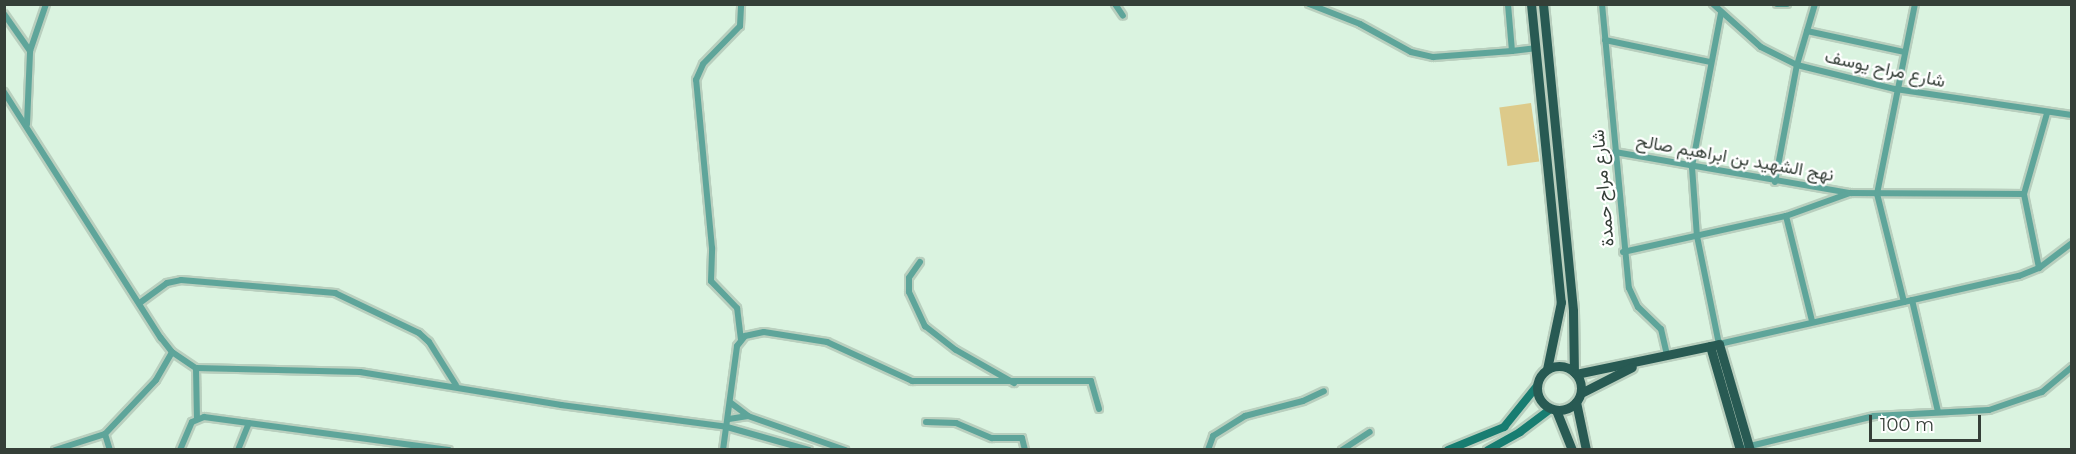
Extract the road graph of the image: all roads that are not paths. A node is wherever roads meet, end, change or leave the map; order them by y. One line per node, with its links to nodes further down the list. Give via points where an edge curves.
1 (46, 4): 20 (street)
2 (741, 4): 46 (street, via 741,26 703,64 696,80 712,248 711,281 737,308)
3 (1115, 4): 16 (street)
4 (1310, 4): 21 (street, via 1360,24 1421,56)
5 (1508, 4): 21 (street)
6 (1531, 4): 19 (main road)
7 (1543, 4): 54 (main road, via 1573,311)
8 (1602, 4): 18 (street, شارع مراح حمدة)
9 (1713, 4): 14 (street, شارع مراح يوسف)
10 (1777, 4): 11 (street)
11 (1787, 4)
12 (1815, 4): 17 (street)
13 (1915, 4): 22 (street)
14 (1721, 13): 23 (street); 24 (street, شارع مراح يوسف, via 1761,47)
15 (4, 14): 20 (street)
16 (1124, 16)
17 (1807, 31): 22 (street); 24 (street)
18 (1605, 40): 23 (street); 30 (street, شارع مراح حمدة)
19 (1535, 48): 21 (street); 53 (main road, via 1561,302)
20 (30, 51): 29 (street)
21 (1512, 51)
22 (1904, 52): 25 (street)
23 (1710, 62): 31 (street)
24 (1797, 66): 25 (street, شارع مراح يوسف); 32 (street)
25 (1895, 89): 27 (street, شارع مراح يوسف); 34 (street)
26 (4, 92): 29 (street)
27 (2047, 113): 28 (street, شارع مراح يوسف); 35 (street)
28 (2072, 114)
29 (27, 124): 43 (street)
30 (1615, 152): 31 (street, نهج الشهيد بن ابراهيم صالح); 39 (street, شارع مراح حمدة)
31 (1692, 167): 32 (street, نهج الشهيد بن ابراهيم صالح); 37 (street)
32 (1775, 182): 33 (street, نهج الشهيد بن ابراهيم صالح)
33 (1850, 193): 34 (street, نهج الشهيد بن ابراهيم صالح); 36 (street)
34 (1877, 194): 35 (street, نهج الشهيد بن ابراهيم صالح); 44 (street)
35 (2024, 194): 41 (street)
36 (1786, 216): 37 (street); 45 (street)
37 (1697, 236): 39 (street); 47 (street)
38 (2072, 243): 41 (street)
39 (1623, 252): 49 (street, شارع مراح حمدة, via 1632,298 1661,329)
40 (920, 262): 55 (street, via 909,278 909,292 925,326 956,350)
41 (2039, 268): 42 (street)
42 (1912, 300): 44 (street); 64 (street)
43 (141, 302): 48 (street); 56 (street, via 167,283 181,280 335,293 419,333 429,342)
44 (1904, 302): 45 (street)
45 (1812, 321): 47 (street)
46 (741, 340): 55 (street, via 764,332 827,342 912,381); 61 (street, via 733,360)
47 (1715, 345): 49 (main road); 73 (main road)
48 (172, 352): 52 (street); 71 (street, via 156,380)
49 (1667, 357): 50 (main road)
50 (1642, 363): 54 (main road); 59 (main road)
51 (2072, 367): 64 (street, via 2042,392 2015,403 1989,410)
52 (196, 368): 56 (street, via 360,372); 66 (street)
53 (1547, 369): 54 (main road, via 1564,366); 57 (main road)
54 (1575, 373): 59 (main road)
55 (1015, 383): 62 (street, via 1091,381)
56 (456, 386): 69 (street, via 561,405)
57 (1537, 386): 63 (main road, via 1540,400); 86 (main road, via 1504,427)
58 (1324, 391): 84 (street, via 1228,424 1213,436)
59 (1581, 393): 60 (main road)
60 (1576, 402): 63 (main road); 89 (main road)
61 (731, 403): 65 (street); 69 (street)
62 (1099, 409)
63 (1553, 410): 87 (main road); 88 (main road)
64 (1938, 412): 73 (street, via 1874,416)
65 (748, 416): 69 (street); 82 (street)
66 (197, 418): 68 (street); 76 (street)
67 (926, 422): 83 (street, via 956,423 992,438 1022,438)
68 (249, 423): 72 (street); 77 (street)
69 (728, 423): 80 (street); 81 (street)
70 (1370, 432): 85 (street)
71 (105, 434): 74 (street); 75 (street)
72 (406, 442): 78 (street); 79 (street)
73 (1745, 448)
74 (55, 450)
75 (110, 450)
76 (180, 450)
77 (238, 450)
78 (398, 450)
79 (449, 450)
80 (723, 450)
81 (809, 450)
82 (845, 450)
83 (1025, 450)
84 (1208, 450)
85 (1342, 450)
86 (1448, 450)
87 (1488, 450)
88 (1572, 450)
89 (1586, 450)

